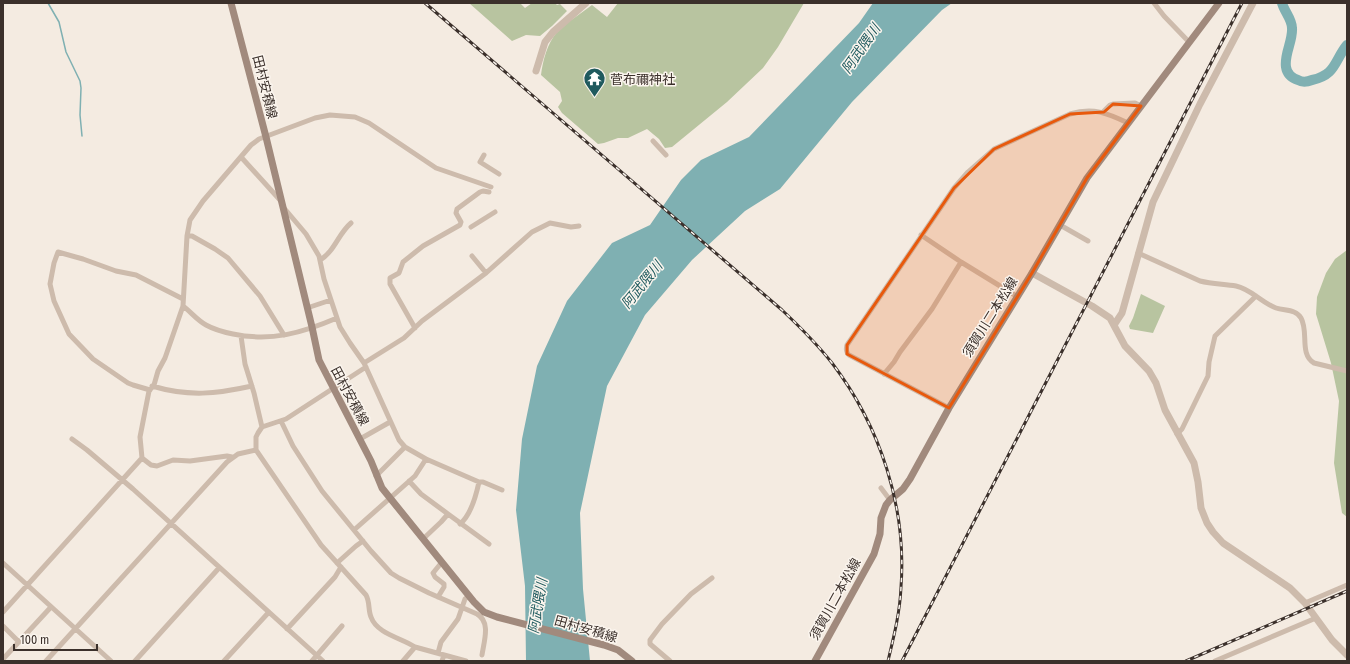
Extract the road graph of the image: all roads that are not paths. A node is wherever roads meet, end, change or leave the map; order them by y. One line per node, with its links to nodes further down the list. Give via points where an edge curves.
1 (231, 3): 11 (main road, 田村安積線)
2 (585, 3): 7 (street, via 545,42)
3 (1154, 3): 6 (street)
4 (1219, 3): 6 (main road, 須賀川二本松線)
5 (1253, 3): 26 (street, via 1170,163 1153,202)
6 (1189, 42): 8 (main road, 須賀川二本松線)
7 (536, 71)
8 (1141, 106): 9 (street, via 1135,103 1110,104); 10 (main road, 須賀川二本松線)
9 (1103, 112): 10 (street); 24 (street, via 1086,110 1070,114 994,149 954,188)
10 (1128, 123): 20 (main road, 須賀川二本松線, via 1087,178)
11 (266, 137): 15 (street, via 251,145); 17 (main road, 田村安積線); 41 (street, via 324,116 356,117 436,168 490,190 480,192 457,209 460,226 423,246 403,262 399,273 390,278 390,284)
12 (653, 141): 14 (street)
13 (484, 155): 16 (street, via 480,162)
14 (666, 155)
15 (241, 157): 17 (street); 23 (street, via 196,210 190,220)
16 (499, 174)
17 (281, 203): 28 (street, via 306,234); 37 (main road, 田村安積線)
18 (495, 212): 22 (street)
19 (351, 223): 28 (street, via 331,251)
20 (1060, 225): 25 (street); 31 (main road, 須賀川二本松線)
21 (579, 226): 30 (street, via 550,223 536,230)
22 (471, 227)
23 (187, 236): 34 (street); 42 (street, via 192,236 228,258 260,296)
24 (921, 236): 29 (street); 46 (street, via 846,347 849,356)
25 (1088, 241)
26 (1138, 253): 32 (street, via 1200,281 1238,286); 39 (street, via 1122,313)
27 (472, 256): 30 (street)
28 (320, 260): 35 (street)
29 (961, 262): 33 (street); 46 (street, via 932,309)
30 (486, 273): 41 (street)
31 (1032, 273): 33 (main road, 須賀川二本松線); 39 (street, via 1107,315)
32 (1256, 296): 45 (street, via 1270,305 1300,316 1310,361); 54 (street, via 1215,336 1208,376)
33 (1018, 297): 50 (main road, 須賀川二本松線)
34 (183, 300): 36 (street); 48 (street, via 136,275 58,252 55,259 51,289 69,334 93,359 133,385)
35 (331, 300): 37 (street); 38 (street)
36 (183, 306): 43 (street, via 207,326); 48 (street, via 165,358)
37 (307, 308): 40 (main road, 田村安積線)
38 (337, 318): 40 (street); 44 (street)
39 (1114, 325): 54 (street, via 1125,346 1154,377 1165,410)
40 (312, 327): 42 (street); 49 (main road, 田村安積線, via 318,360)
41 (415, 328): 44 (street)
42 (284, 335): 43 (street, via 264,338)
43 (241, 336): 47 (street, via 245,364)
44 (365, 365): 49 (street); 52 (street)
45 (1347, 371)
46 (884, 374): 50 (street)
47 (252, 386): 48 (street, via 224,392 199,393); 53 (street)
48 (151, 388): 60 (street, via 140,438)
49 (334, 390): 51 (street); 56 (main road, 田村安積線)
50 (949, 408): 69 (main road, 須賀川二本松線, via 910,479)
51 (281, 421): 53 (street); 73 (street, via 318,486)
52 (390, 422): 56 (street); 57 (street)
53 (262, 427): 58 (street, via 258,433)
54 (1177, 434): 86 (street, via 1194,463 1201,508 1213,532 1223,543 1286,584)
55 (72, 439): 63 (street)
56 (360, 439): 62 (main road, 田村安積線)
57 (405, 447): 61 (street); 62 (street)
58 (256, 450): 59 (street); 79 (street, via 316,538)
59 (232, 457): 60 (street, via 173,460 157,466); 71 (street)
60 (142, 458): 63 (street)
61 (426, 459): 64 (street); 65 (street)
62 (376, 476): 68 (main road, 田村安積線)
63 (122, 480): 71 (street); 82 (street)
64 (409, 481): 68 (street); 70 (street, via 421,494)
65 (479, 482): 67 (street); 72 (street, via 468,514)
66 (881, 488): 69 (street)
67 (502, 490)
68 (389, 498): 73 (street); 74 (main road, 田村安積線)
69 (890, 500): 115 (main road, 須賀川二本松線, via 881,518 880,534 874,554)
70 (448, 514): 72 (street); 74 (street)
71 (171, 524): 80 (street); 94 (street)
72 (460, 524): 76 (street)
73 (354, 530): 75 (street)
74 (423, 539): 77 (main road, 田村安積線)
75 (363, 541): 79 (street); 85 (street, via 391,573)
76 (489, 544)
77 (442, 562): 84 (main road, 田村安積線); 85 (street, via 434,573 444,584)
78 (3, 564): 82 (street)
79 (339, 565): 95 (street, via 335,577); 97 (street, via 366,595 371,618 377,627)
80 (219, 568): 90 (street); 106 (street)
81 (712, 578): 114 (street, via 691,594 650,640 650,644)
82 (27, 585): 88 (street); 89 (street)
83 (1347, 585): 86 (street)
84 (469, 596): 87 (street); 113 (main road, 田村安積線, via 484,612 594,642 618,650)
85 (438, 597): 87 (street)
86 (1305, 604): 91 (street)
87 (462, 607): 98 (street, via 457,621 440,642); 99 (street, via 480,616 486,624)
88 (51, 608): 94 (street); 96 (street)
89 (3, 612)
90 (269, 612): 95 (street); 107 (street)
91 (1316, 618): 101 (street); 116 (street)
92 (3, 626): 96 (street)
93 (342, 626): 102 (street)
94 (75, 629): 104 (street); 105 (street)
95 (287, 630): 102 (street)
96 (19, 642): 103 (street)
97 (415, 647): 98 (street); 110 (street)
98 (438, 653): 100 (street)
99 (482, 654)
100 (444, 655): 111 (street); 112 (street)
101 (1347, 655)
102 (317, 656): 108 (street); 109 (street)
103 (5, 659)
104 (46, 661)
105 (111, 661)
106 (135, 661)
107 (224, 661)
108 (312, 661)
109 (322, 661)
110 (403, 661)
111 (442, 661)
112 (466, 661)
113 (632, 661)
114 (670, 661)
115 (815, 661)
116 (1215, 661)

